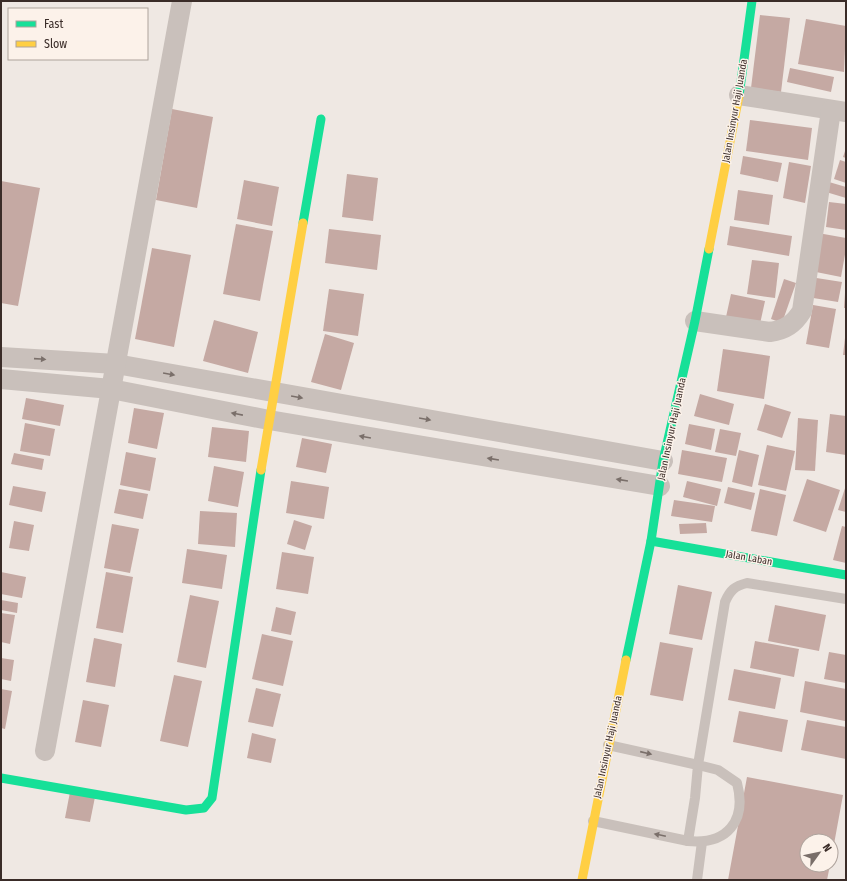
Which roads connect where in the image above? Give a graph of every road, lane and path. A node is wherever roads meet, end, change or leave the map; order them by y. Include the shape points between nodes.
1 (182, 1) edge
2 (752, 1) edge
3 (739, 96) junction
4 (838, 111) edge
5 (320, 119) dead end
6 (695, 321) junction
7 (1, 357) edge
8 (116, 364) junction
9 (1, 379) edge
10 (111, 389) junction
11 (274, 393) junction
12 (269, 420) junction
13 (449, 423) junction
14 (444, 451) junction
15 (663, 461) junction
16 (660, 486) junction
17 (651, 541) junction
18 (846, 575) edge
19 (846, 599) edge
20 (608, 745) junction
21 (45, 751) dead end
22 (698, 765) junction
23 (1, 778) edge
24 (593, 821) junction
25 (688, 841) junction
26 (702, 842) junction
27 (582, 880) edge
28 (697, 880) edge

1 - 8 street
2 - 3 street, Jalan Insinyur Haji Juanda
3 - 4 street
3 - 6 street, Jalan Insinyur Haji Juanda
4 - 6 street via 802,311 796,320 782,330 770,332
5 - 11 street
6 - 15 street, Jalan Insinyur Haji Juanda
7 -> 8 street
8 - 10 street
8 -> 11 street
9 - 10 street
12 -> 10 street
10 - 21 street
11 - 12 street
11 -> 13 street
14 -> 12 street
12 - 23 street via 212,798 209,804 204,808 186,810
13 - 14 street
13 - 15 street
16 -> 14 street
15 - 16 street, Jalan Insinyur Haji Juanda
16 - 17 street, Jalan Insinyur Haji Juanda
17 - 18 street, Jalan Laban
17 - 20 street, Jalan Insinyur Haji Juanda
19 - 22 lane via 748,584 729,593 725,602
20 -> 22 lane
20 - 24 street, Jalan Insinyur Haji Juanda
22 - 25 lane
22 - 26 lane via 728,775 737,783 740,796 737,819 732,828 724,835
25 -> 24 lane
24 - 27 street, Jalan Insinyur Haji Juanda
25 - 26 lane
26 - 28 lane

